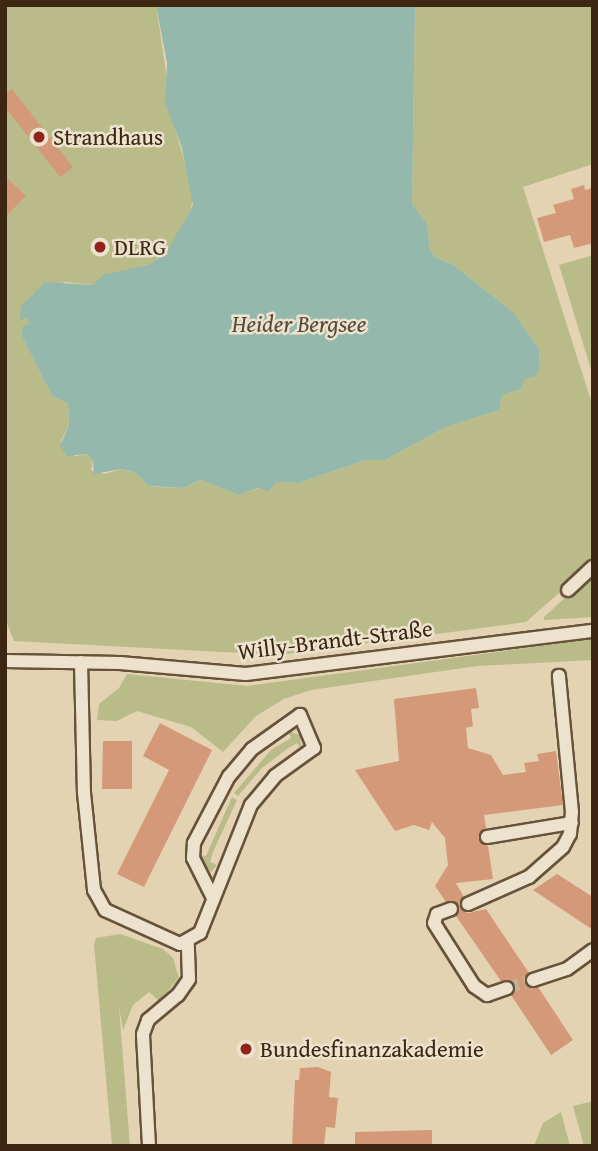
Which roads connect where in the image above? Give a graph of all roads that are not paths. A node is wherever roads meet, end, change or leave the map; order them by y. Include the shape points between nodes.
1 (593, 567) edge
2 (568, 590) dead end
3 (593, 631) edge
4 (5, 654) edge
5 (6, 661) edge
6 (81, 662) junction
7 (559, 676) dead end
8 (572, 823) junction
9 (487, 837) dead end
10 (213, 898) junction
11 (468, 904) dead end
12 (451, 909) dead end
13 (188, 943) junction
14 (593, 950) edge
15 (534, 980) tunnel mouth
16 (507, 988) tunnel mouth
17 (149, 1146) edge

1 - 2 street
3 - 6 street, Willy-Brandt-Straße via 246,674
4 - 5 street
5 - 6 street, Willy-Brandt-Straße
6 - 13 street via 94,890 105,910 173,943
7 - 8 street
8 - 9 street
8 - 11 street via 563,847 546,865 500,893
10 - 10 street via 196,867 194,843 225,782 244,758 300,715 314,748 275,776 251,805
10 - 13 street via 200,933
12 - 16 street via 437,914 434,923 474,986 487,995
13 - 17 street via 189,979 178,995 148,1020 143,1034
14 - 15 street via 567,969

